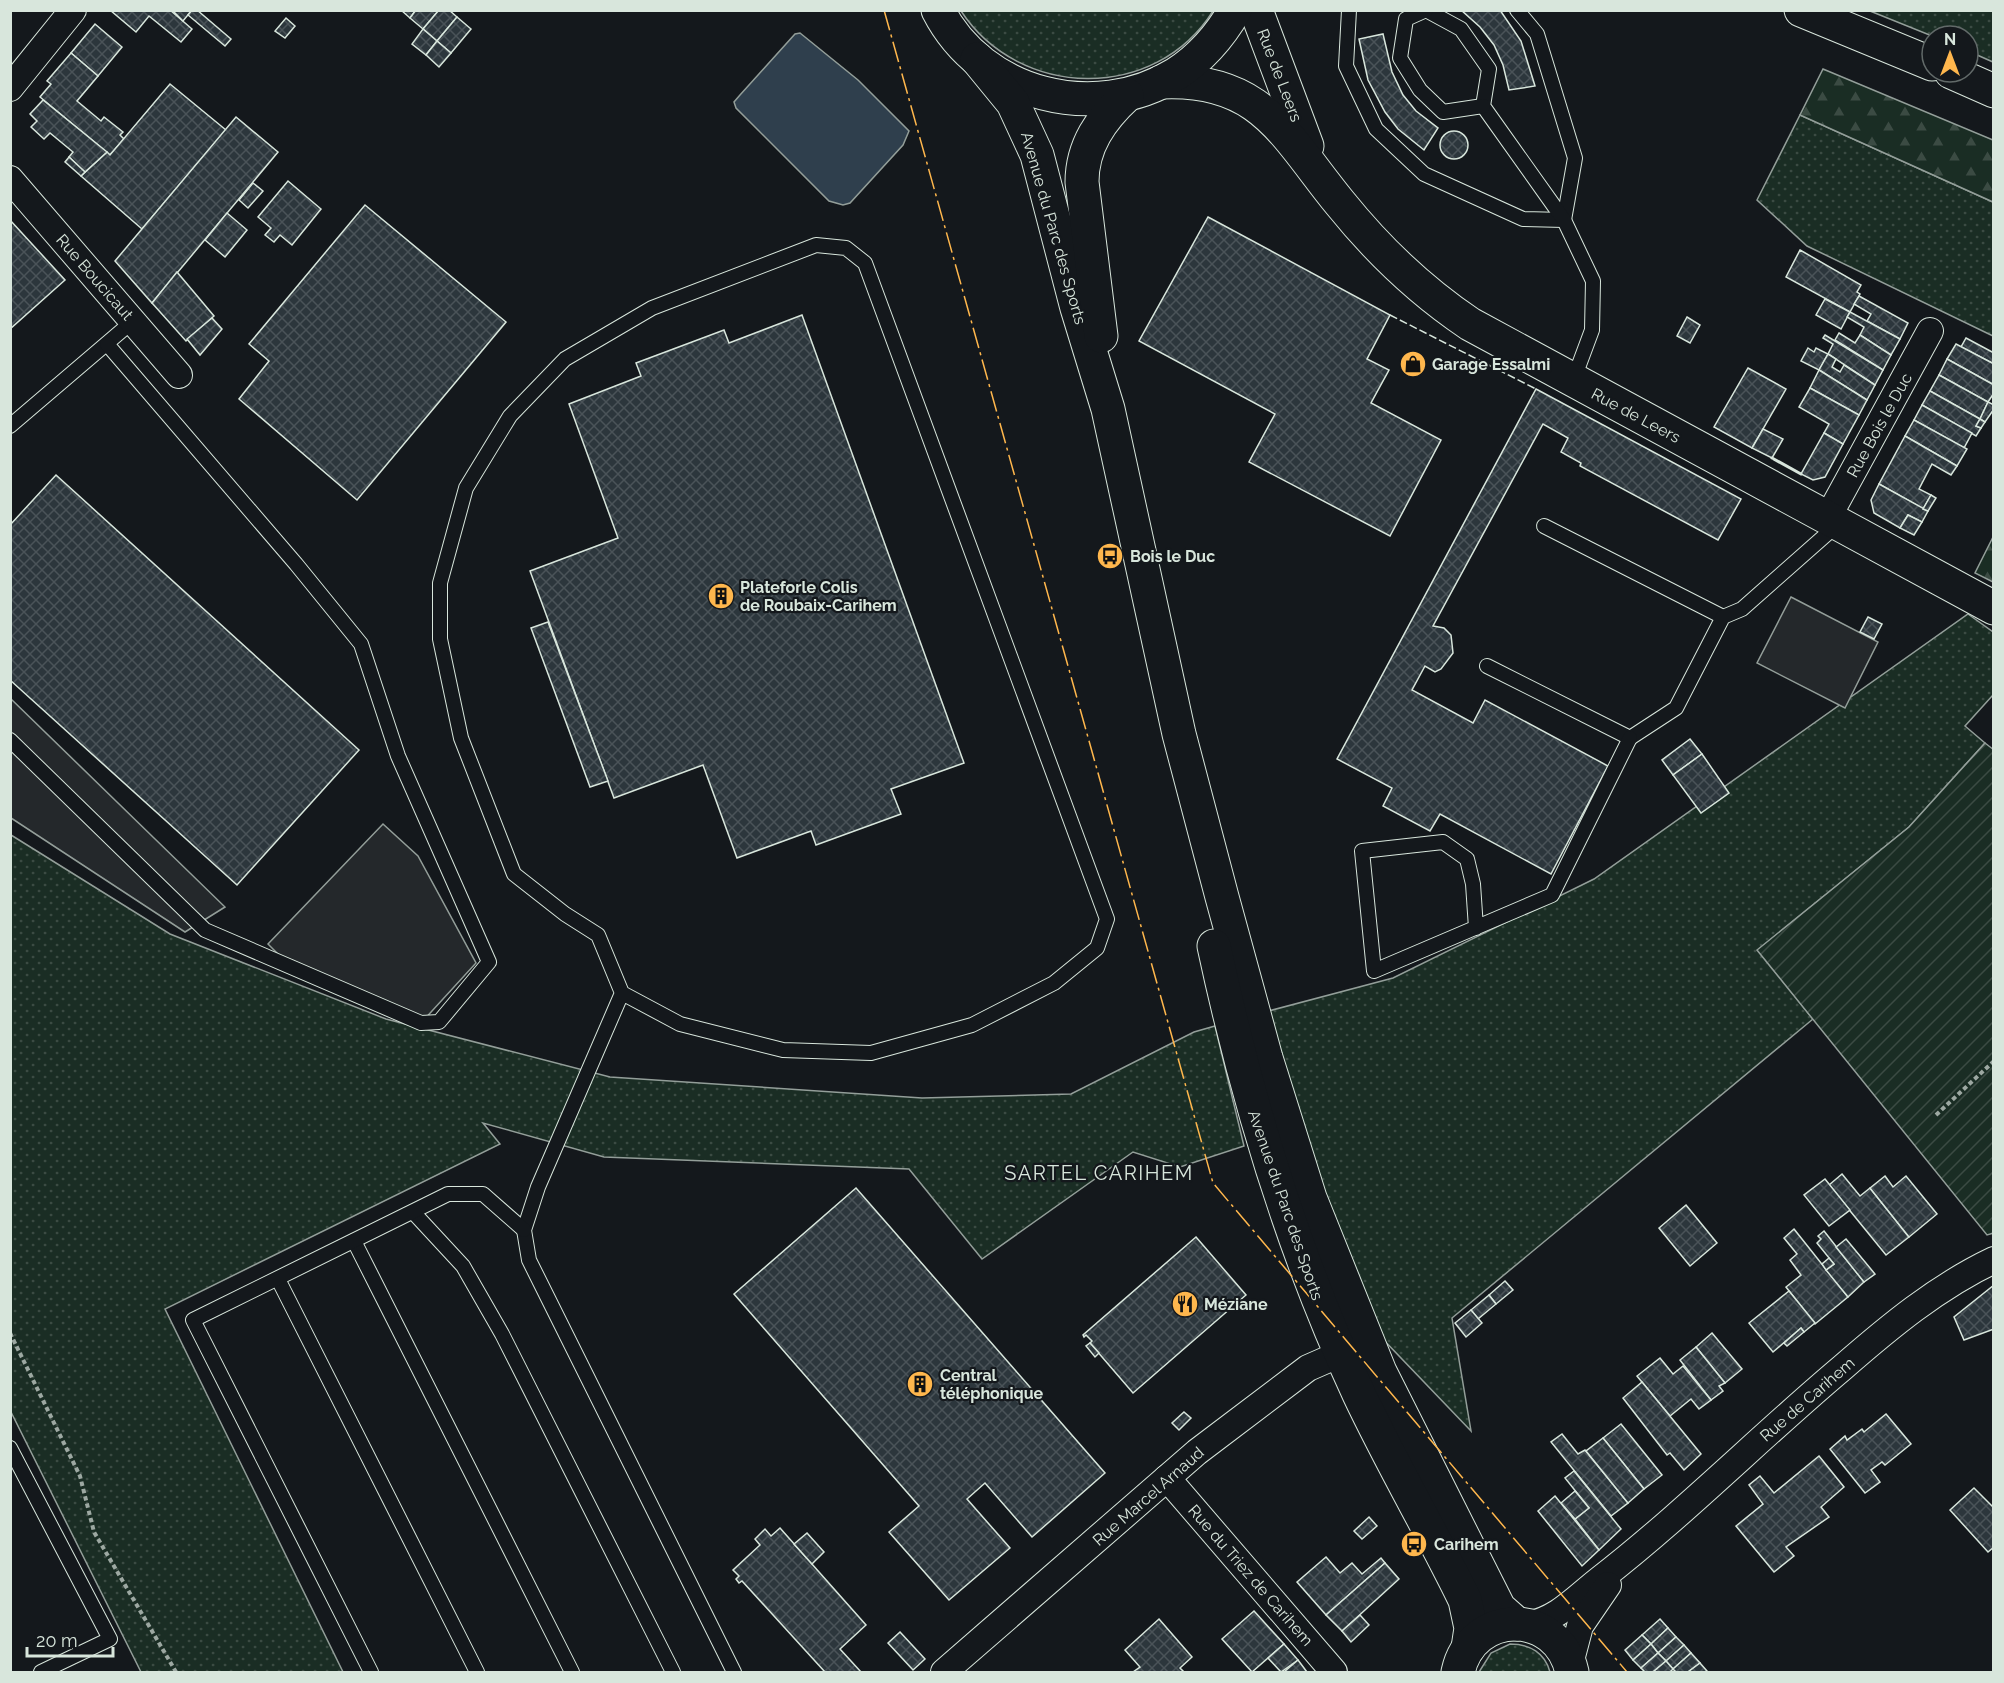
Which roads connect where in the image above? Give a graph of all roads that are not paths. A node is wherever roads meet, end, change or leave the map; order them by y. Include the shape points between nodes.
1 (73, 10) edge
2 (938, 10) edge
3 (1235, 10) edge
4 (1256, 10) edge
5 (1348, 10) edge
6 (1426, 10) edge
7 (1517, 10) edge
8 (1801, 10) edge
9 (977, 59) junction
10 (1920, 59) edge
11 (1161, 82) junction
12 (1978, 84) edge
13 (10, 88) edge
14 (1994, 91) edge
15 (1127, 95) junction
16 (1483, 106) junction
17 (1318, 172) junction
18 (10, 179) edge
19 (1564, 220) junction
20 (133, 321) junction
21 (1930, 331) dead end
22 (107, 344) junction
23 (179, 375) dead end
24 (1573, 381) junction
25 (1108, 409) junction
26 (10, 426) edge
27 (1833, 521) junction
28 (1544, 526) dead end
29 (1994, 608) edge
30 (1723, 616) junction
31 (1487, 666) dead end
32 (1630, 738) junction
33 (10, 740) edge
34 (1476, 928) junction
35 (622, 993) junction
36 (413, 1212) junction
37 (524, 1230) junction
38 (354, 1241) junction
39 (1994, 1260) edge
40 (278, 1279) junction
41 (1354, 1348) junction
42 (10, 1448) edge
43 (1167, 1478) junction
44 (1634, 1555) junction
45 (1522, 1624) junction
46 (1463, 1660) edge
47 (1571, 1668) edge
48 (41, 1672) edge
49 (371, 1672) edge
50 (477, 1672) edge
51 (572, 1672) edge
52 (673, 1672) edge
53 (734, 1672) edge
54 (944, 1672) edge
55 (1334, 1672) edge

1 - 13 street
2 - 9 main road via 957,39
3 - 11 main road via 1204,52
4 - 17 main road, Rue de Leers
5 - 19 lane via 1346,66 1376,129 1424,174 1523,219
6 - 16 lane via 1461,29 1488,69
6 - 16 lane via 1406,19 1400,58 1420,90 1443,112
7 - 19 lane via 1538,34 1575,158
8 - 10 main road
9 - 15 main road via 1010,81 1048,95 1095,99
9 - 25 main road, Avenue du Parc des Sports via 1014,103 1030,136
11 - 15 main road
11 - 17 main road, Rue de Leers via 1205,84 1239,97 1281,128
12 - 14 main road
15 - 25 main road, Avenue du Parc des Sports via 1106,115 1091,139 1082,175
16 - 19 lane
17 - 24 main road, Rue de Leers via 1345,209 1423,290 1470,324
18 - 20 street, Rue Boucicaut
19 - 24 lane via 1593,281 1592,330
20 - 22 lane
20 - 23 street, Rue Boucicaut
21 - 27 street, Rue Bois le Duc
22 - 26 lane
22 - 33 lane via 361,644 398,756 489,962 439,1022 421,1023 205,930
24 - 27 main road, Rue de Leers
25 - 41 main road, Avenue du Parc des Sports via 1179,734 1212,940 1235,1044 1283,1203
27 - 29 main road, Rue de Leers
27 - 30 lane via 1742,609
28 - 30 lane
30 - 32 lane via 1676,708
31 - 32 lane
32 - 34 lane via 1552,895
34 - 34 lane via 1374,971 1362,851 1443,842 1467,859
35 - 35 lane via 598,935 514,874 461,738 440,639 440,583 466,488 510,416 565,358 652,308 816,245 846,248 865,263 1107,919 1097,948 1054,983 972,1025 871,1053 783,1050 680,1024
35 - 37 lane via 538,1187
36 - 37 lane via 448,1194 483,1194
36 - 38 lane
36 - 52 lane via 463,1266 502,1334
37 - 53 lane via 529,1260
38 - 40 lane
38 - 51 lane
39 - 44 street, Rue de Carihem via 1943,1287 1866,1348
40 - 49 lane via 193,1320
40 - 50 lane
41 - 43 street, Rue Marcel Arnaud via 1321,1360 1294,1378
41 - 45 main road, Avenue du Parc des Sports via 1401,1415 1504,1615
41 - 46 main road, Avenue du Parc des Sports via 1388,1452 1465,1600 1471,1628
42 - 48 lane via 110,1639
43 - 54 street, Rue Marcel Arnaud
43 - 55 street, Rue du Triez de Carihem
44 - 45 street, Rue de Carihem via 1559,1613 1542,1622
44 - 47 street, Rue de Carihem via 1598,1597 1580,1626
45 - 46 main road via 1490,1630
45 - 47 main road, Avenue du Parc des Sports via 1557,1641

